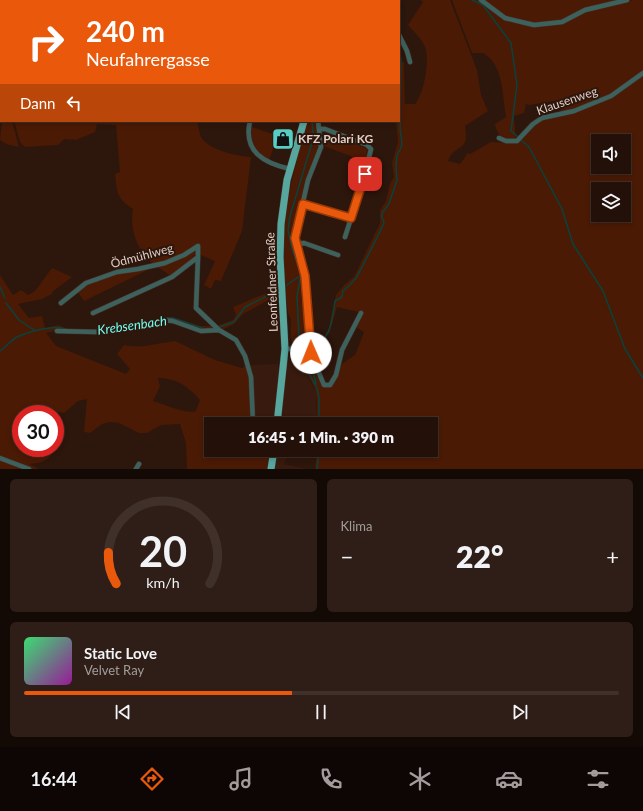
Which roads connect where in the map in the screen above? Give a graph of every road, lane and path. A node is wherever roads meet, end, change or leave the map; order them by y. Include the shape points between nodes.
1 (481, 0) edge
2 (628, 0) edge
3 (400, 37) edge
4 (410, 62) dead end
5 (643, 73) edge
6 (250, 122) edge
7 (304, 122) edge
8 (318, 122) edge
9 (319, 129) junction
10 (498, 138) dead end
11 (290, 169) junction
12 (303, 204) junction
13 (351, 218) junction
14 (345, 237) dead end
15 (296, 244) junction
16 (338, 255) dead end
17 (198, 257) junction
18 (61, 303) dead end
19 (93, 313) dead end
20 (361, 313) dead end
21 (217, 328) junction
22 (57, 331) dead end
23 (310, 336) junction
24 (285, 349) junction
25 (253, 417) edge
26 (278, 417) edge
27 (273, 457) edge
28 (0, 458) edge
29 (28, 469) edge
30 (271, 469) edge

1 - 2 street via 506,18 534,25 562,22 585,10
3 - 4 street
5 - 10 street, Klausenweg via 611,96 574,111 542,118 520,139 509,142
6 - 11 street via 249,137 252,148 270,163
7 - 11 main road, Leonfeldner Straße
8 - 9 street, Leonfeldner Straße
9 - 12 street, Leonfeldner Straße via 321,147 310,174
9 - 13 street via 367,145 371,149
11 - 24 main road, Leonfeldner Straße via 280,232
12 - 13 street
12 - 15 street, Leonfeldner Straße
13 - 14 street
15 - 16 street via 304,243
15 - 23 street, Leonfeldner Straße via 305,273
17 - 18 street, Ödmühlweg via 198,246 165,263 117,272 86,283
17 - 19 street, Ödmühlweg via 172,277
17 - 21 street via 196,308
20 - 23 street, Leonfeldner Straße via 342,350 336,375 330,385 323,384 312,356
21 - 22 street via 201,331 164,320 144,326 97,332
21 - 25 street via 236,340 246,356 251,377
23 - 24 street, Leonfeldner Straße via 304,343
24 - 26 main road, Leonfeldner Straße
27 - 30 main road
28 - 29 street

